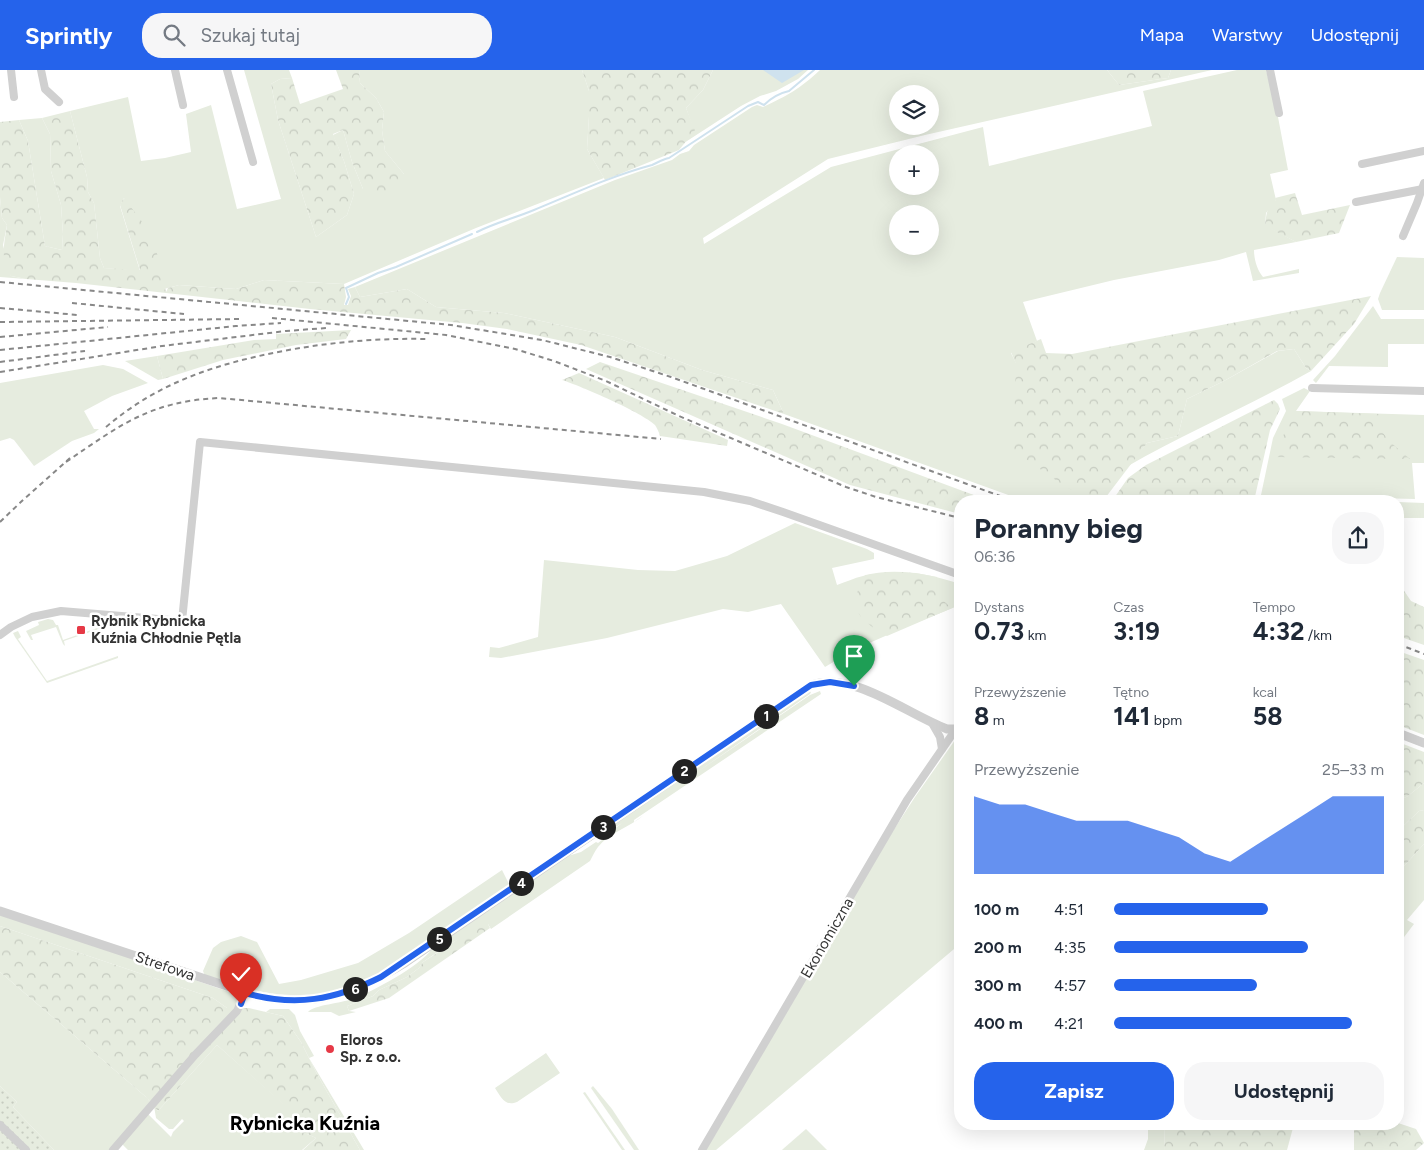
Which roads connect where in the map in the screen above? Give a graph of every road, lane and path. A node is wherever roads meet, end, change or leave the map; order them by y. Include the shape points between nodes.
1 (11, 70) edge
2 (41, 70) edge
3 (175, 70) edge
4 (227, 70) edge
5 (1270, 70) edge
6 (14, 97) dead end
7 (59, 102) dead end
8 (183, 105) dead end
9 (1280, 112) dead end
10 (1424, 151) edge
11 (253, 162) dead end
12 (1362, 164) dead end
13 (1423, 186) edge
14 (1356, 202) dead end
15 (1403, 236) dead end
16 (1312, 388) dead end
17 (1424, 391) edge
18 (954, 574) edge
19 (0, 634) edge
20 (811, 685) joint
21 (932, 723) junction
22 (954, 727) edge
23 (954, 732) edge
24 (1404, 735) edge
25 (1424, 743) edge
26 (942, 749) junction
27 (0, 911) edge
28 (245, 993) junction
29 (0, 1125) edge
30 (26, 1150) edge
31 (113, 1150) edge
32 (702, 1150) edge

1 - 6 street
2 - 7 street via 45,89
3 - 8 street
4 - 11 street
5 - 9 street
10 - 12 street
13 - 14 street
13 - 15 street
16 - 17 street
18 - 19 street via 783,512 711,493 200,442 182,621 46,612
20 - 21 street, Ekonomiczna via 830,682 857,687
20 - 28 street, Strefowa via 381,977 342,994 311,1000 285,1000
21 - 22 street, Ekonomiczna via 947,729
21 - 26 street
23 - 26 street, Ekonomiczna
24 - 25 street
26 - 32 street, Ekonomiczna via 907,800
27 - 28 street, Strefowa
28 - 31 street via 237,1011
29 - 30 street

